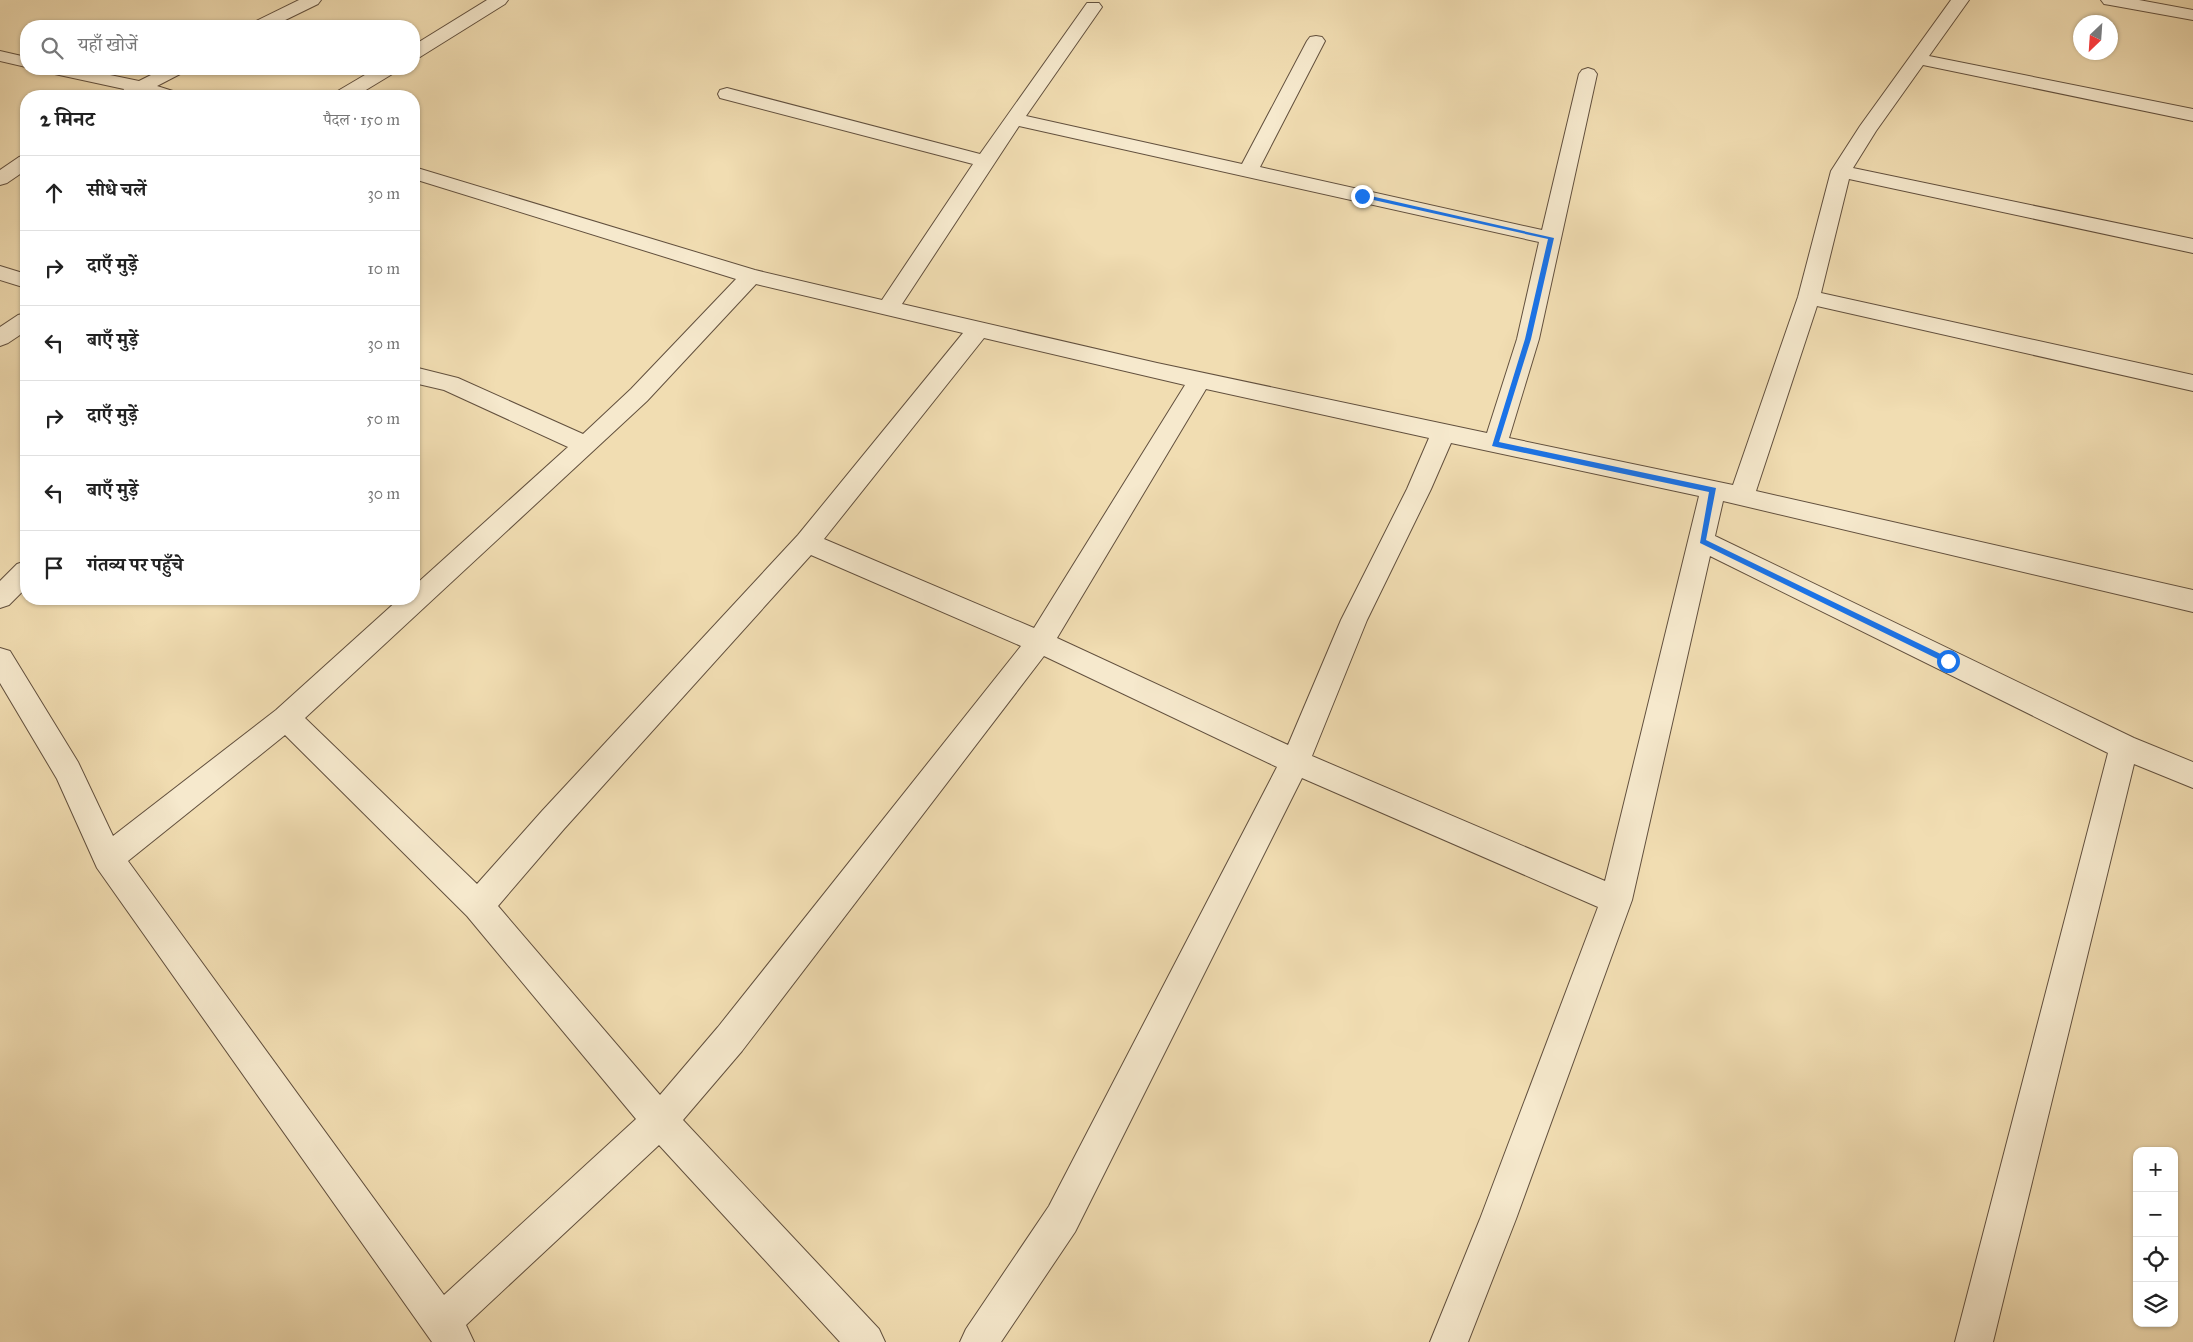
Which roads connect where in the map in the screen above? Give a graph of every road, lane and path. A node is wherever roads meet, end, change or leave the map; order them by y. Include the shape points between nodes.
1 (312, 0) edge
2 (499, 0) edge
3 (1960, 0) edge
4 (2110, 0) edge
5 (1093, 7) dead end
6 (2193, 15) edge
7 (272, 20) edge
8 (1316, 41) dead end
9 (420, 49) edge
10 (0, 56) edge
11 (1919, 59) junction
12 (20, 61) edge
13 (1588, 74) dead end
14 (76, 75) edge
15 (165, 75) edge
16 (378, 75) edge
17 (126, 90) edge
18 (137, 90) edge
19 (353, 90) edge
20 (727, 94) dead end
21 (2193, 116) edge
22 (1013, 119) junction
23 (985, 161) junction
24 (20, 165) edge
25 (1248, 171) junction
26 (1841, 171) junction
27 (0, 178) edge
28 (420, 180) edge
29 (1551, 238) junction
30 (2193, 246) edge
31 (0, 272) edge
32 (750, 276) junction
33 (20, 279) edge
34 (1810, 297) junction
35 (888, 308) junction
36 (20, 324) edge
37 (979, 330) junction
38 (0, 338) edge
39 (420, 376) edge
40 (1200, 380) junction
41 (2193, 383) edge
42 (1444, 432) junction
43 (1495, 444) junction
44 (586, 445) junction
45 (1727, 494) junction
46 (1702, 541) junction
47 (807, 542) junction
48 (20, 577) edge
49 (420, 596) edge
50 (0, 598) edge
51 (2193, 601) edge
52 (410, 605) edge
53 (1040, 642) junction
54 (0, 659) edge
55 (286, 718) junction
56 (2124, 747) junction
57 (1295, 762) junction
58 (2193, 775) edge
59 (108, 858) junction
60 (1616, 900) junction
61 (478, 906) junction
62 (660, 1121) junction
63 (448, 1332) edge
64 (866, 1342) edge
65 (979, 1342) edge
66 (1449, 1342) edge
67 (1974, 1342) edge

1 - 7 street
2 - 9 street
3 - 11 street
4 - 6 street
5 - 22 street
8 - 25 street
10 - 12 street
11 - 21 street
11 - 26 street
13 - 29 street
14 - 17 street
15 - 18 street
16 - 19 street
20 - 23 street
22 - 23 street
22 - 25 street
23 - 35 street
24 - 27 street
25 - 29 street
26 - 30 street
26 - 34 street
28 - 32 street
29 - 43 street via 1528,339
31 - 33 street
32 - 35 street
32 - 44 street via 639,395
34 - 41 street
34 - 45 street
35 - 37 street
36 - 38 street
37 - 40 street
37 - 47 street
39 - 44 street via 450,384
40 - 42 street
40 - 53 street
42 - 43 street
42 - 57 street via 1354,620
43 - 45 street
44 - 49 street
45 - 46 street
45 - 51 street
46 - 56 street
46 - 60 street
47 - 53 street
47 - 61 street
48 - 50 street
52 - 55 street
53 - 57 street
53 - 62 street via 730,1039
54 - 59 street via 68,771
55 - 59 street
55 - 61 street
56 - 58 street
56 - 67 street
57 - 60 street
57 - 65 street via 1062,1219
59 - 63 street
60 - 66 street
61 - 62 street
62 - 63 street
62 - 64 street

